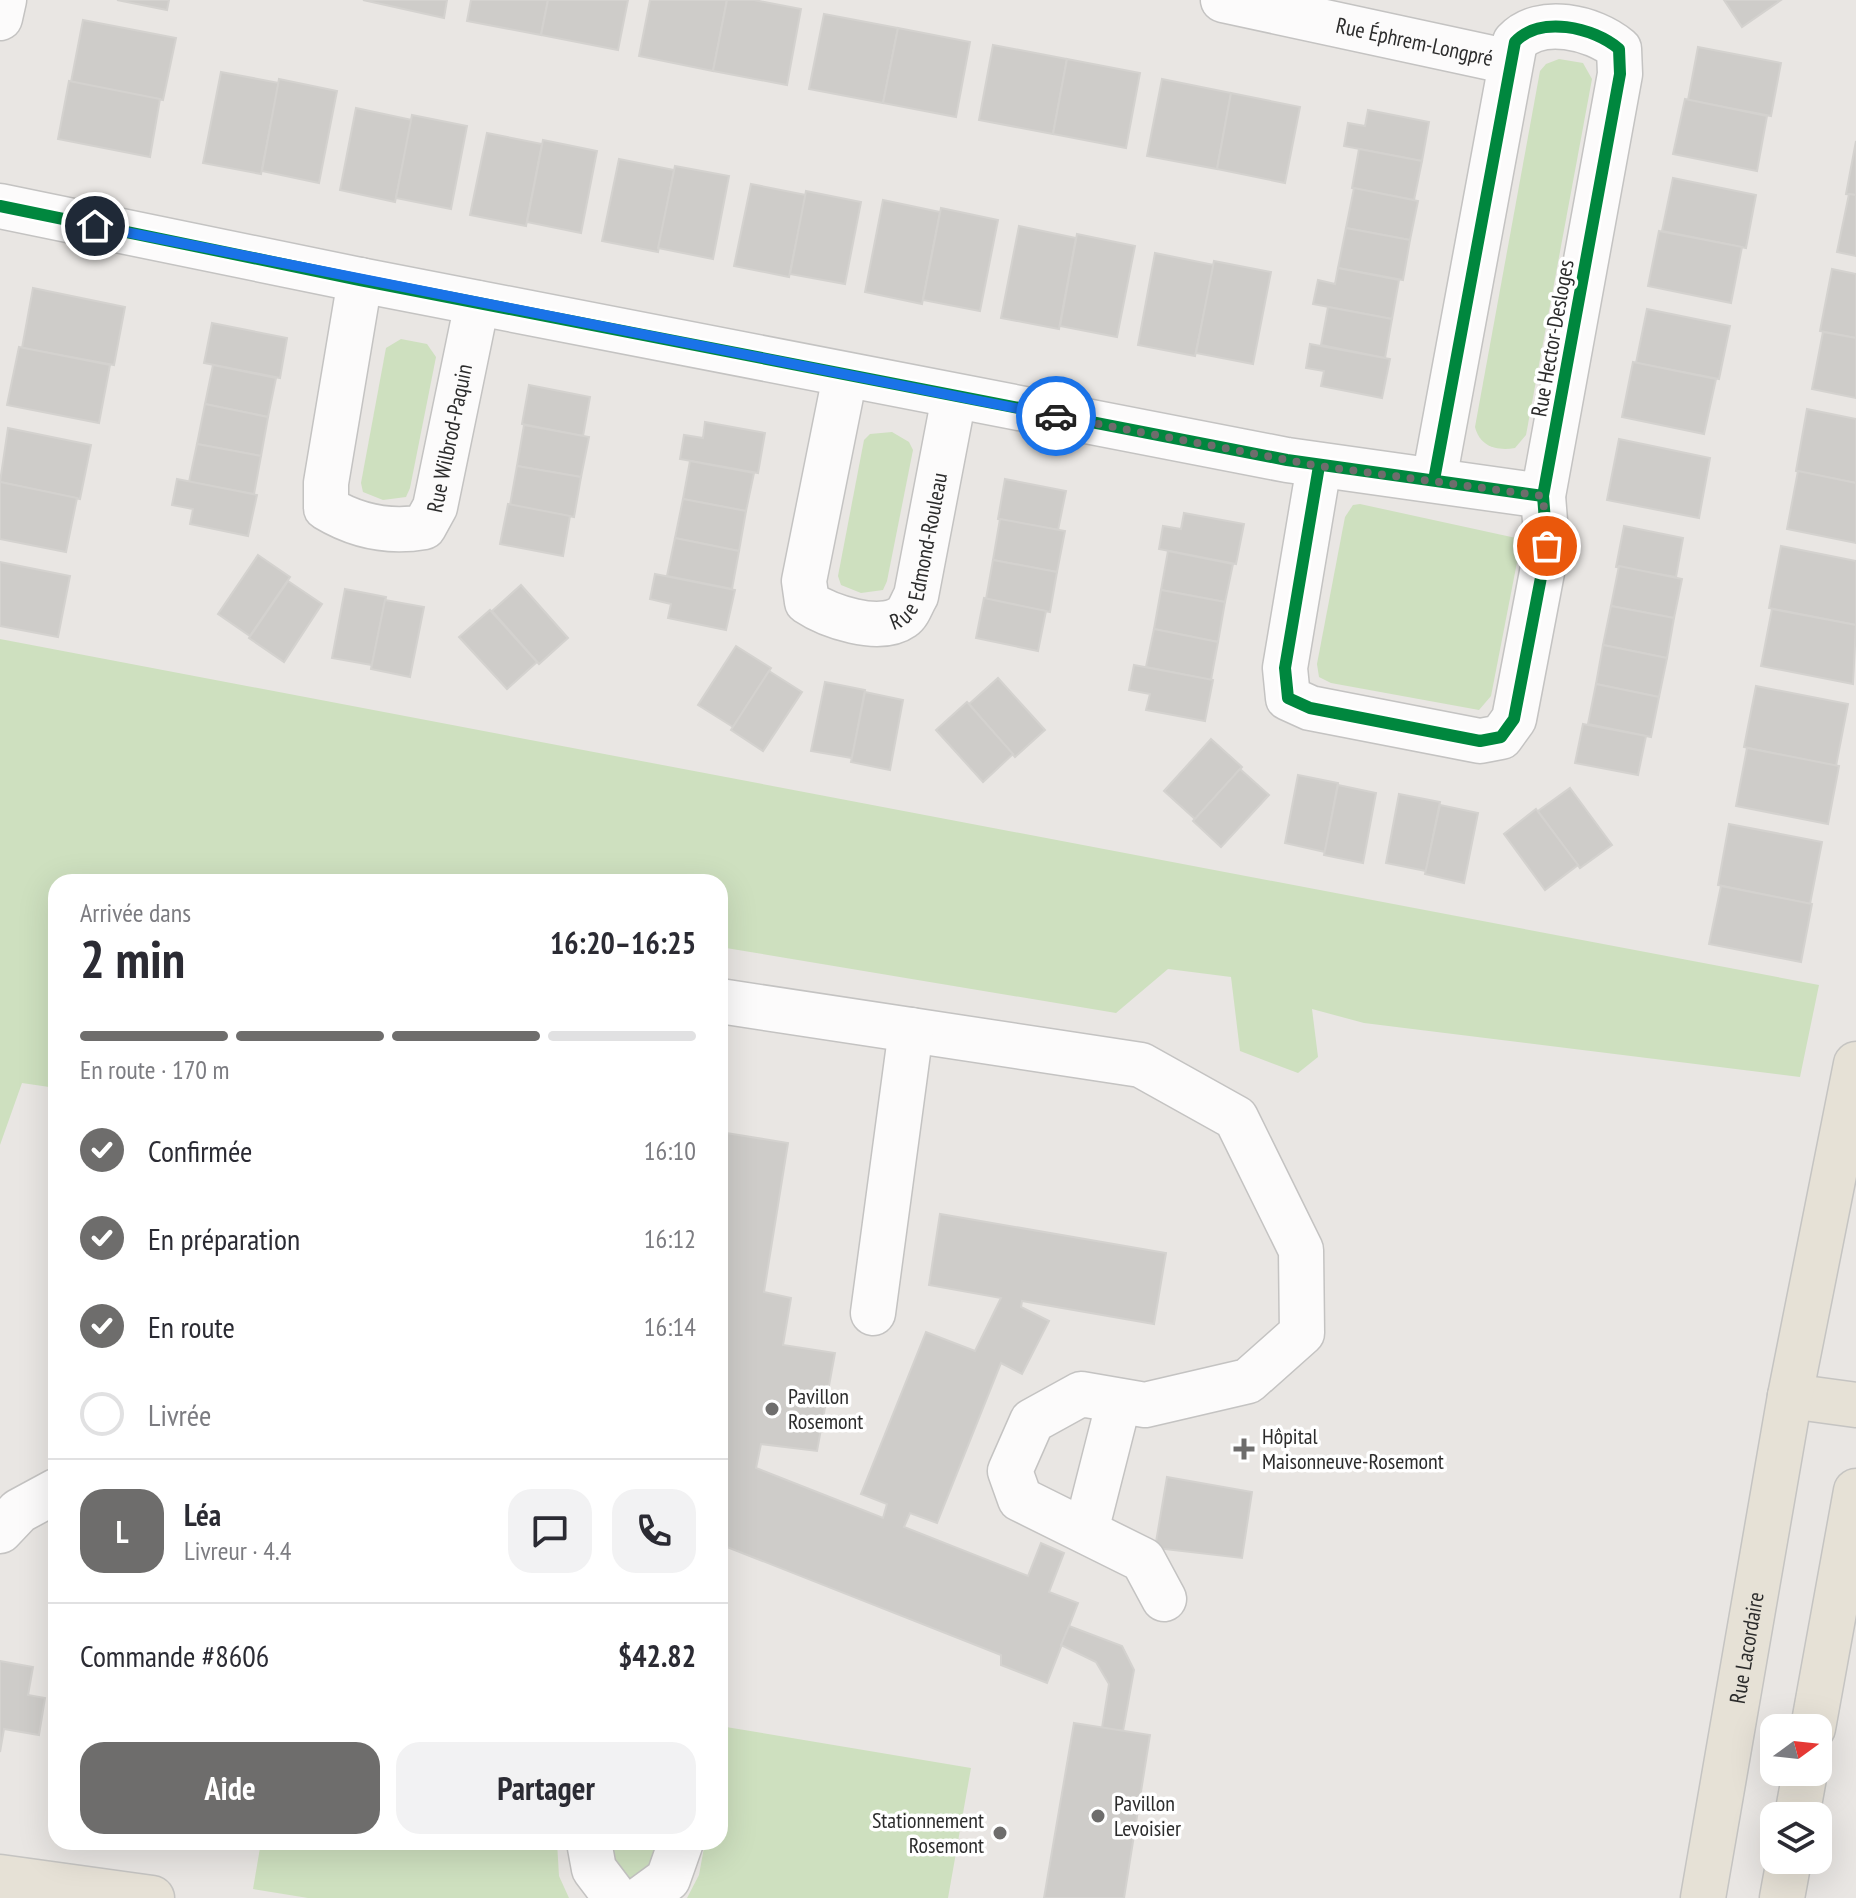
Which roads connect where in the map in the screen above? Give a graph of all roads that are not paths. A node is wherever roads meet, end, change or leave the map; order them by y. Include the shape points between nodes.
1 (4, 0) edge
2 (1223, 0) edge
3 (1268, 4) edge
4 (0, 18) edge
5 (1510, 62) junction
6 (0, 206) edge
7 (360, 280) junction
8 (477, 303) junction
9 (845, 376) junction
10 (954, 397) junction
11 (1319, 466) junction
12 (1434, 480) junction
13 (1543, 496) junction
14 (728, 1002) edge
15 (911, 1030) junction
16 (1856, 1064) edge
17 (873, 1313) dead end
18 (1790, 1396) junction
19 (1119, 1401) junction
20 (1856, 1405) edge
21 (1856, 1491) edge
22 (48, 1495) edge
23 (0, 1531) edge
24 (1086, 1531) junction
25 (1164, 1599) dead end
26 (1816, 1714) edge
27 (590, 1850) edge
28 (678, 1850) edge
29 (1786, 1874) edge
30 (0, 1877) edge
31 (152, 1898) edge
32 (616, 1898) edge
33 (642, 1898) edge
34 (1703, 1898) edge
35 (1782, 1898) edge

1 - 4 street
2 - 3 street, Rue Éphrem-Longpré
3 - 5 street, Rue Éphrem-Longpré
5 - 12 street, Rue Hector-Desloges
5 - 13 street, Rue Hector-Desloges via 1515,42 1526,30 1543,26 1601,34 1619,49 1620,74
6 - 7 street
7 - 8 street
7 - 8 street, Rue Wilbrod-Paquin via 326,483 326,508 349,522 403,531 424,527 435,507
8 - 9 street
9 - 10 street
9 - 10 street, Rue Edmond-Rouleau via 804,581 807,602 824,613 884,624 904,616 916,596
10 - 11 street
11 - 12 street
11 - 13 street, Rue Hector-Desloges via 1285,668 1288,698 1310,708 1480,741 1501,737 1514,719 1547,546
12 - 13 street
14 - 15 street
15 - 17 street
15 - 19 street via 1141,1065 1236,1118 1301,1250 1302,1333 1248,1381 1145,1405
16 - 18 main road, Rue Lacordaire
18 - 20 main road
18 - 34 main road, Rue Lacordaire
19 - 24 street
19 - 24 street via 1081,1394 1032,1421 1010,1471 1020,1499
21 - 26 main road
22 - 23 street via 19,1511
24 - 25 street via 1143,1560
27 - 32 street via 594,1869
28 - 33 street via 668,1879
29 - 35 main road
30 - 31 main road

